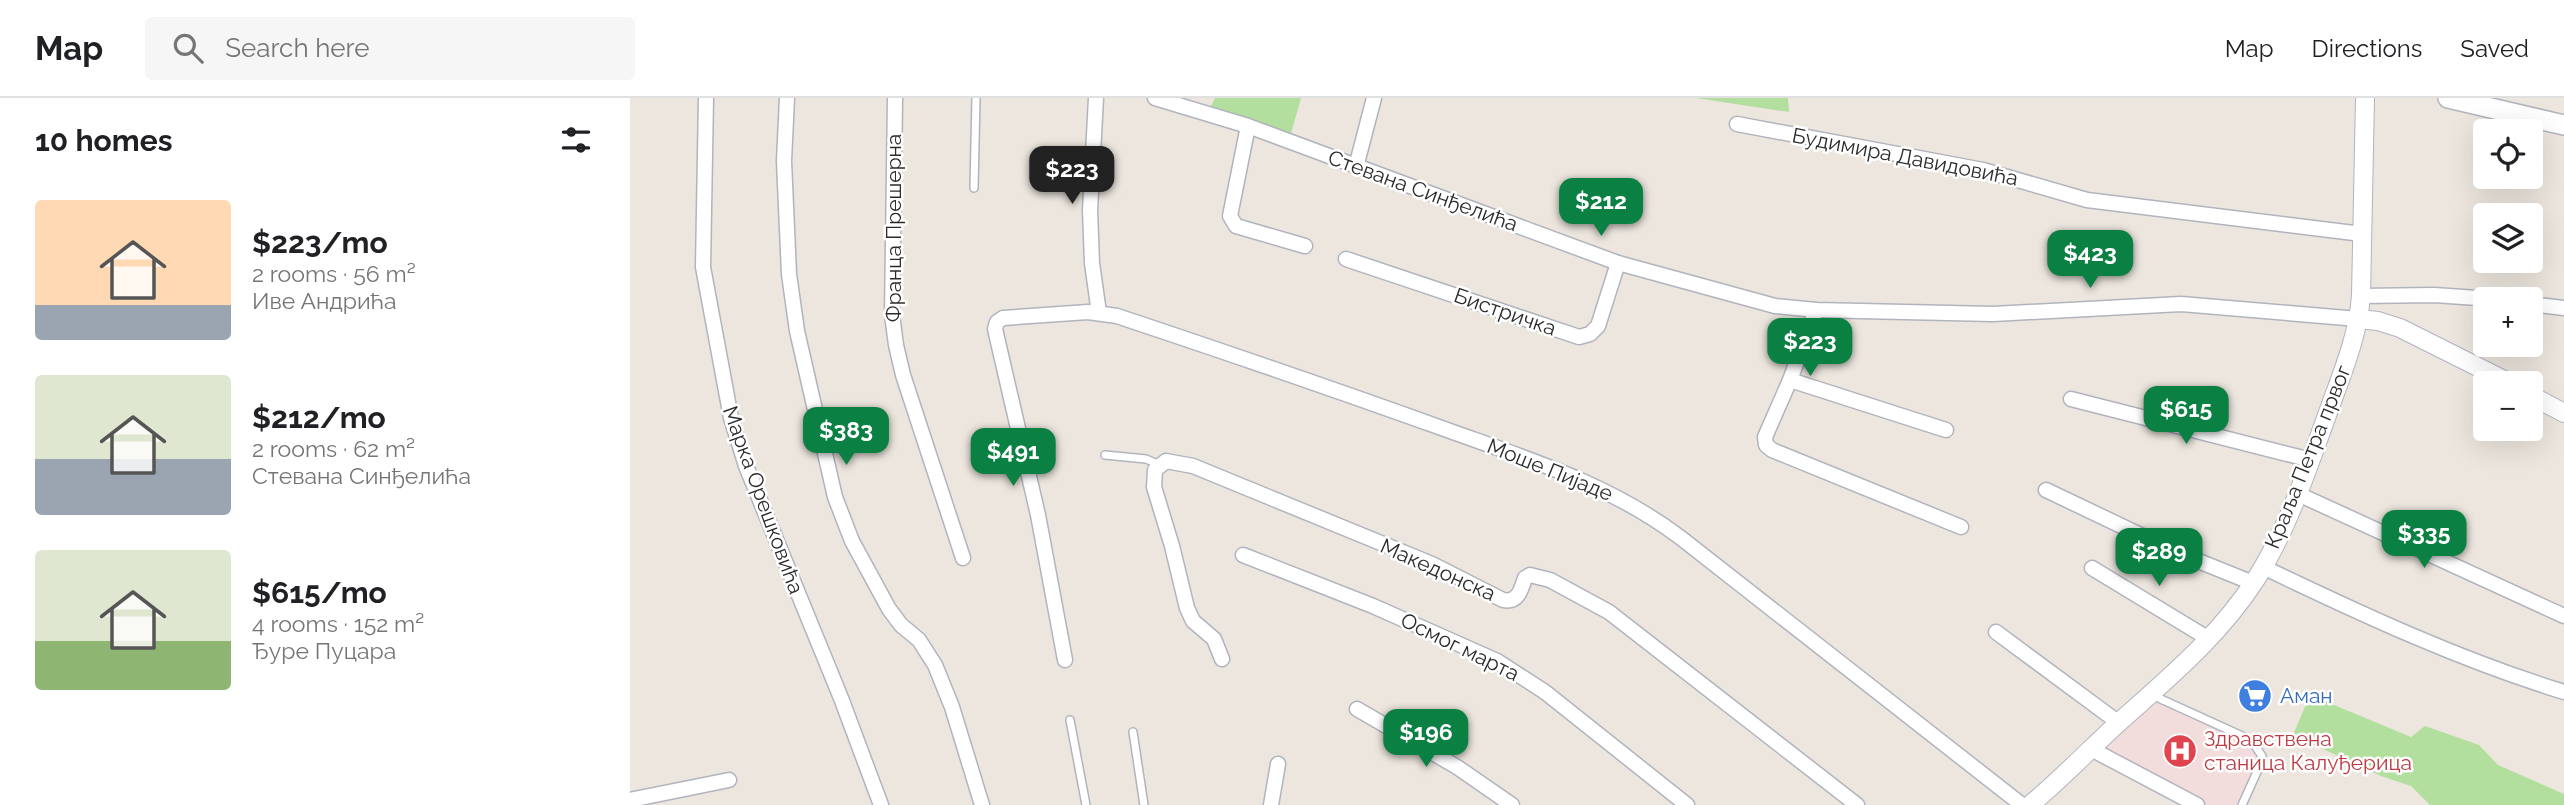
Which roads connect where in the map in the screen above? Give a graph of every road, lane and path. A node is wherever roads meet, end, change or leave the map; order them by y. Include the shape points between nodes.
1 (706, 98) edge
2 (787, 98) edge
3 (895, 98) edge
4 (976, 98) edge
5 (1096, 98) edge
6 (1156, 98) edge
7 (1374, 98) edge
8 (2365, 98) edge
9 (2448, 98) edge
10 (1737, 124) dead end
11 (2564, 125) edge
12 (1248, 126) junction
13 (1356, 167) junction
14 (974, 188) dead end
15 (2362, 234) junction
16 (1305, 246) dead end
17 (1346, 259) dead end
18 (1618, 263) junction
19 (2361, 296) junction
20 (2473, 298) edge
21 (2543, 306) edge
22 (2564, 308) edge
23 (1816, 310) junction
24 (1099, 313) junction
25 (2358, 319) junction
26 (2486, 371) edge
27 (1790, 380) junction
28 (2071, 399) dead end
29 (2543, 402) edge
30 (2564, 413) edge
31 (1946, 430) dead end
32 (1105, 455) dead end
33 (2311, 460) junction
34 (1160, 465) junction
35 (2046, 490) dead end
36 (2298, 494) junction
37 (1961, 527) dead end
38 (1243, 555) dead end
39 (963, 558) dead end
40 (2092, 568) dead end
41 (2263, 568) junction
42 (2253, 583) junction
43 (2564, 615) edge
44 (1996, 632) dead end
45 (2209, 639) junction
46 (1222, 659) dead end
47 (1065, 660) dead end
48 (2564, 692) edge
49 (2151, 694) junction
50 (1357, 709) dead end
51 (1070, 720) dead end
52 (2119, 723) junction
53 (1133, 732) dead end
54 (2091, 749) junction
55 (1278, 764) dead end
56 (729, 780) dead end
57 (630, 800) edge
58 (881, 805) edge
59 (982, 805) edge
60 (1086, 805) edge
61 (1144, 805) edge
62 (1271, 805) edge
63 (1512, 805) edge
64 (1687, 805) edge
65 (1857, 805) edge
66 (2022, 805) edge
67 (2030, 805) edge
68 (2197, 805) edge
69 (2242, 805) edge

1 - 58 street, Марка Орешковића via 703,267 731,418
2 - 59 street via 784,161 789,274 797,331 835,496 852,541 889,608 935,665
3 - 39 street, Франца Прешерна via 892,315 896,345 909,398
4 - 14 lane
5 - 24 street via 1090,210
6 - 12 street, Стевана Синђелића
7 - 13 street
8 - 15 street, Краља Петра првог
9 - 11 main road
10 - 15 street, Будимира Давидовића via 1983,170 2087,200
12 - 13 street, Стевана Синђелића
12 - 16 street via 1231,221
13 - 18 street, Стевана Синђелића
15 - 19 street, Краља Петра првог
17 - 18 street, Бистричка via 1578,337 1598,326
18 - 23 street, Стевана Синђелића via 1744,299
19 - 20 street
19 - 25 street, Краља Петра првог
21 - 22 street
23 - 25 street, Стевана Синђелића via 1993,314 2181,304
23 - 27 street
24 - 47 street, Моше Пијаде via 1003,318 996,337 1038,515
24 - 66 street, Моше Пијаде via 1509,451 1624,500 1681,538
25 - 26 street via 2400,328
25 - 33 street, Краља Петра првог
27 - 31 street
27 - 37 street via 1765,437 1766,445
28 - 33 street
29 - 30 street
32 - 34 lane
33 - 36 street, Краља Петра првог
34 - 46 street via 1153,476 1154,487 1187,608 1193,621 1214,639
34 - 65 street, Македонска via 1172,461 1193,466 1432,564 1503,600 1518,596 1525,578 1531,575 1550,580 1609,612
35 - 42 street
36 - 41 street, Краља Петра првог
36 - 43 street
38 - 64 street, Осмог марта via 1497,661 1545,692
40 - 45 street
41 - 42 street, Краља Петра првог
41 - 48 street via 2469,660
42 - 45 street, Краља Петра првог
44 - 52 street
45 - 49 street, Краља Петра првог
49 - 52 street, Краља Петра првог
49 - 69 lane via 2252,740 2261,763
50 - 63 street
51 - 60 lane
52 - 54 street, Краља Петра првог
53 - 61 lane
54 - 67 street, Краља Петра првог
54 - 68 street
55 - 62 street
56 - 57 street

